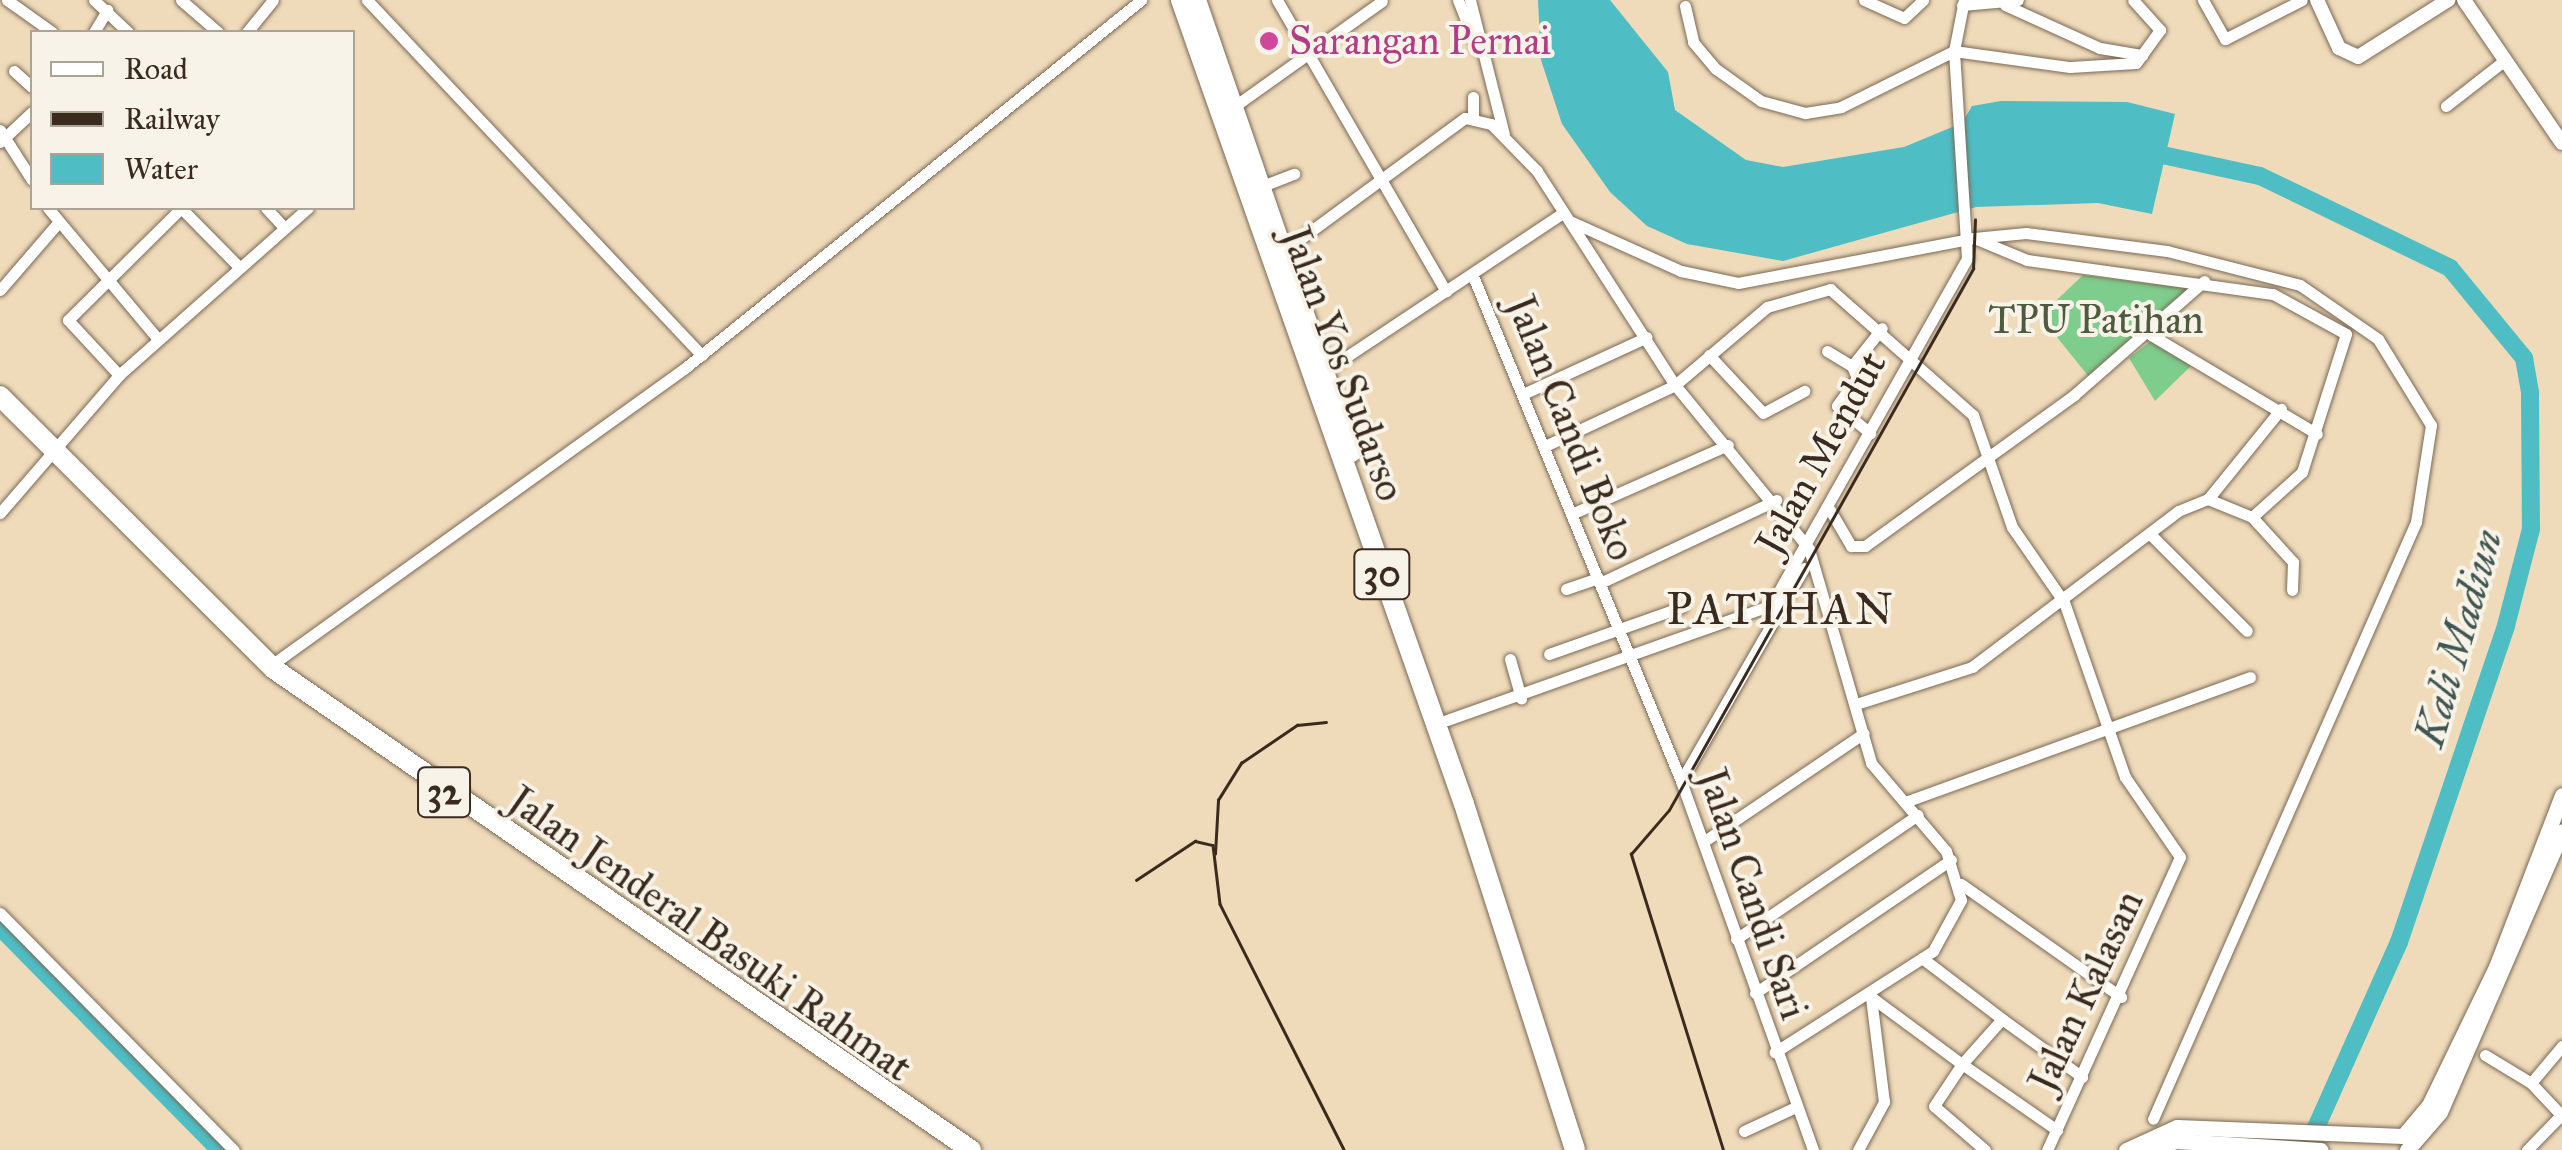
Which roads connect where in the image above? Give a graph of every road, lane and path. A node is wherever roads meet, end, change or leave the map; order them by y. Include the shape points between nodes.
1 (7, 0) edge
2 (94, 0) edge
3 (180, 0) edge
4 (273, 0) edge
5 (366, 0) edge
6 (1140, 0) edge
7 (1277, 0) edge
8 (1458, 0) edge
9 (1470, 0) edge
10 (1864, 0) edge
11 (1923, 0) edge
12 (2133, 0) edge
13 (2203, 0) edge
14 (2302, 0) edge
15 (2318, 0) edge
16 (2448, 0) edge
17 (2464, 0) edge
18 (1382, 1) edge
19 (1963, 2) edge
20 (2012, 2) edge
21 (1190, 5) edge
22 (1685, 6) dead end
23 (107, 10) junction
24 (49, 30) edge
25 (95, 30) edge
26 (126, 30) edge
27 (216, 30) edge
28 (249, 30) edge
29 (1954, 51) junction
30 (2142, 55) junction
31 (1308, 56) junction
32 (1483, 60) junction
33 (2506, 60) junction
34 (14, 70) dead end
35 (30, 86) edge
36 (1473, 97) dead end
37 (22, 98) dead end
38 (2446, 106) dead end
39 (30, 108) edge
40 (1232, 108) junction
41 (30, 112) edge
42 (1473, 117) junction
43 (1505, 125) junction
44 (2, 136) edge
45 (2562, 143) edge
46 (1294, 174) dead end
47 (30, 177) edge
48 (1382, 184) junction
49 (1257, 188) junction
50 (49, 210) edge
51 (179, 210) edge
52 (183, 210) edge
53 (268, 210) edge
54 (306, 210) edge
55 (1566, 217) junction
56 (58, 224) junction
57 (284, 228) junction
58 (1972, 238) junction
59 (1280, 253) junction
60 (239, 267) junction
61 (105, 276) junction
62 (1474, 276) junction
63 (2204, 282) junction
64 (0, 290) edge
65 (1446, 292) junction
66 (1882, 328) junction
67 (2151, 335) junction
68 (157, 338) junction
69 (1647, 338) junction
70 (1827, 351) dead end
71 (702, 354) junction
72 (1709, 355) junction
73 (1913, 356) junction
74 (1852, 366) junction
75 (1326, 371) junction
76 (119, 375) junction
77 (1675, 386) junction
78 (1804, 392) dead end
79 (1523, 394) junction
80 (2, 404) edge
81 (2281, 409) junction
82 (1870, 433) junction
83 (2317, 434) junction
84 (1728, 445) junction
85 (1545, 446) junction
86 (54, 450) junction
87 (1992, 457) junction
88 (1360, 496) junction
89 (2208, 499) junction
90 (1776, 500) junction
91 (1830, 510) junction
92 (1576, 512) junction
93 (0, 513) edge
94 (2252, 517) junction
95 (2152, 536) junction
96 (1807, 552) junction
97 (1599, 580) junction
98 (1566, 589) dead end
99 (2292, 590) dead end
100 (2064, 602) junction
101 (1682, 607) dead end
102 (1774, 610) junction
103 (1618, 630) junction
104 (2247, 631) dead end
105 (1549, 654) dead end
106 (1510, 659) dead end
107 (1629, 660) junction
108 (270, 666) junction
109 (2250, 677) dead end
110 (1521, 698) junction
111 (1859, 703) junction
112 (1448, 720) junction
113 (2105, 730) junction
114 (1864, 733) junction
115 (1681, 781) junction
116 (2562, 794) edge
117 (1905, 802) junction
118 (1918, 815) junction
119 (2558, 828) edge
120 (1704, 842) junction
121 (1951, 860) junction
122 (1961, 884) junction
123 (0, 913) edge
124 (1736, 938) junction
125 (1922, 958) junction
126 (1755, 993) junction
127 (1871, 995) junction
128 (2121, 997) junction
129 (2002, 1020) junction
130 (2562, 1046) edge
131 (1775, 1052) junction
132 (2484, 1055) dead end
133 (1962, 1064) junction
134 (2082, 1077) junction
135 (2531, 1082) junction
136 (1796, 1107) junction
137 (2561, 1115) edge
138 (2153, 1120) dead end
139 (2057, 1130) junction
140 (1744, 1131) dead end
141 (934, 1132) junction
142 (2207, 1136) junction
143 (234, 1150) edge
144 (950, 1150) edge
145 (971, 1150) edge
146 (1575, 1150) edge
147 (1588, 1150) edge
148 (1813, 1150) edge
149 (1858, 1150) edge
150 (1985, 1150) edge
151 (2047, 1150) edge
152 (2126, 1150) edge
153 (2151, 1150) edge
154 (2321, 1150) edge
155 (2407, 1150) edge
156 (2527, 1150) edge

1 - 24 street
2 - 23 street
3 - 27 street
4 - 28 street
5 - 71 street
6 - 71 street
7 - 31 street
8 - 32 street
9 - 32 street
10 - 11 street via 1904,18
12 - 30 street via 2160,30
13 - 14 street via 2225,39
15 - 16 street via 2334,42 2358,57
17 - 33 street
18 - 31 street
19 - 20 street
19 - 29 street, Jalan Mendut
20 - 30 street via 2100,48
21 - 40 highway, Jalan Yos Sudarso / 30
21 - 88 highway, Jalan Yos Sudarso / 30
22 - 29 street via 1693,42 1716,70 1761,101 1806,113 1841,107
23 - 25 street
23 - 26 street
29 - 30 street via 2089,67
29 - 58 street, Jalan Mendut
31 - 40 street
31 - 48 street
32 - 43 street
33 - 38 street
33 - 45 street
34 - 35 street
36 - 42 street
37 - 39 street
40 - 49 highway, Jalan Yos Sudarso / 30
41 - 44 street
42 - 43 street
42 - 48 street
43 - 55 street
44 - 47 street
46 - 49 street
48 - 59 street
48 - 65 street
49 - 59 highway, Jalan Yos Sudarso / 30
50 - 56 street
51 - 61 street
52 - 60 street
53 - 57 street
54 - 57 street
55 - 58 street via 1681,271 1738,283
55 - 62 street
55 - 69 street
56 - 61 street
56 - 64 street
57 - 60 street
58 - 63 street via 2027,260
58 - 73 street, Jalan Mendut via 1964,269
58 - 138 street via 2026,232 2167,251 2300,285 2390,352 2431,425 2416,522
59 - 75 highway, Jalan Yos Sudarso / 30
60 - 68 street
61 - 68 street
61 - 76 street via 68,320
62 - 65 street
62 - 79 street, Jalan Candi Boko
63 - 67 street
63 - 83 street via 2273,294 2348,336
65 - 75 street
66 - 72 street via 1830,290 1767,307
66 - 73 street
66 - 74 street
67 - 81 street
67 - 87 street
68 - 76 street
69 - 77 street
69 - 79 street
70 - 74 street
71 - 108 street
72 - 77 street
72 - 78 street via 1763,413
73 - 82 street, Jalan Mendut
73 - 87 street via 1962,401
74 - 82 street via 1857,378 1837,406
75 - 88 highway, Jalan Yos Sudarso / 30
76 - 86 street
77 - 84 street
77 - 85 street
79 - 85 street, Jalan Candi Boko
80 - 86 highway, Jalan Jenderal Basuki Rahmat / 32
81 - 83 street
81 - 89 street
82 - 91 street, Jalan Mendut
83 - 94 street via 2302,472
84 - 90 street
84 - 92 street
85 - 92 street, Jalan Candi Boko
86 - 93 street
86 - 108 highway, Jalan Jenderal Basuki Rahmat / 32
87 - 91 street via 1861,549
87 - 100 street via 2020,543
88 - 112 highway, Jalan Yos Sudarso / 30
88 - 146 highway, Jalan Yos Sudarso / 30
89 - 94 street
89 - 95 street
90 - 96 street
90 - 97 street
91 - 96 street, Jalan Mendut
92 - 97 street, Jalan Candi Boko
94 - 99 street via 2293,562
95 - 100 street
95 - 104 street
96 - 102 street, Jalan Mendut
96 - 111 street
97 - 98 street
97 - 103 street, Jalan Candi Boko
100 - 111 street via 1966,670
100 - 113 street
101 - 103 street
102 - 107 street, Jalan Mendut
102 - 115 street
103 - 105 street
103 - 107 street, Jalan Candi Boko
106 - 110 street
107 - 110 street, Jalan Mendut
107 - 115 street, Jalan Candi Sari
108 - 141 highway, Jalan Jenderal Basuki Rahmat / 32
109 - 113 street
110 - 112 street, Jalan Mendut
111 - 114 street
112 - 147 highway, Jalan Yos Sudarso / 30
113 - 117 street
113 - 128 street, Jalan Kalasan via 2180,858
114 - 117 street via 1871,763
114 - 120 street
115 - 120 street, Jalan Candi Sari
116 - 119 main road
117 - 118 street
118 - 121 street
118 - 124 street
119 - 142 main road via 2429,1105 2403,1136 2380,1142
119 - 155 main road via 2440,1112
120 - 124 street, Jalan Candi Sari
121 - 122 street
121 - 126 street
122 - 125 street via 1956,918
122 - 128 street
123 - 143 street
124 - 126 street, Jalan Candi Sari
125 - 127 street
125 - 129 street
126 - 131 street, Jalan Candi Sari
127 - 131 street
127 - 133 street
127 - 149 street via 1884,1102
128 - 134 street, Jalan Kalasan
129 - 133 street
129 - 134 street
130 - 135 street
131 - 136 street, Jalan Candi Sari
132 - 135 street
133 - 139 street
133 - 150 street via 1934,1106
134 - 139 street, Jalan Kalasan
135 - 137 street
136 - 140 street
136 - 148 street, Jalan Candi Sari
137 - 156 street
139 - 151 street, Jalan Kalasan
141 - 144 highway, Jalan Jenderal Basuki Rahmat / 32
141 - 145 highway, Jalan Jenderal Basuki Rahmat / 32
142 - 152 main road via 2154,1132
142 - 153 main road
142 - 154 main road

